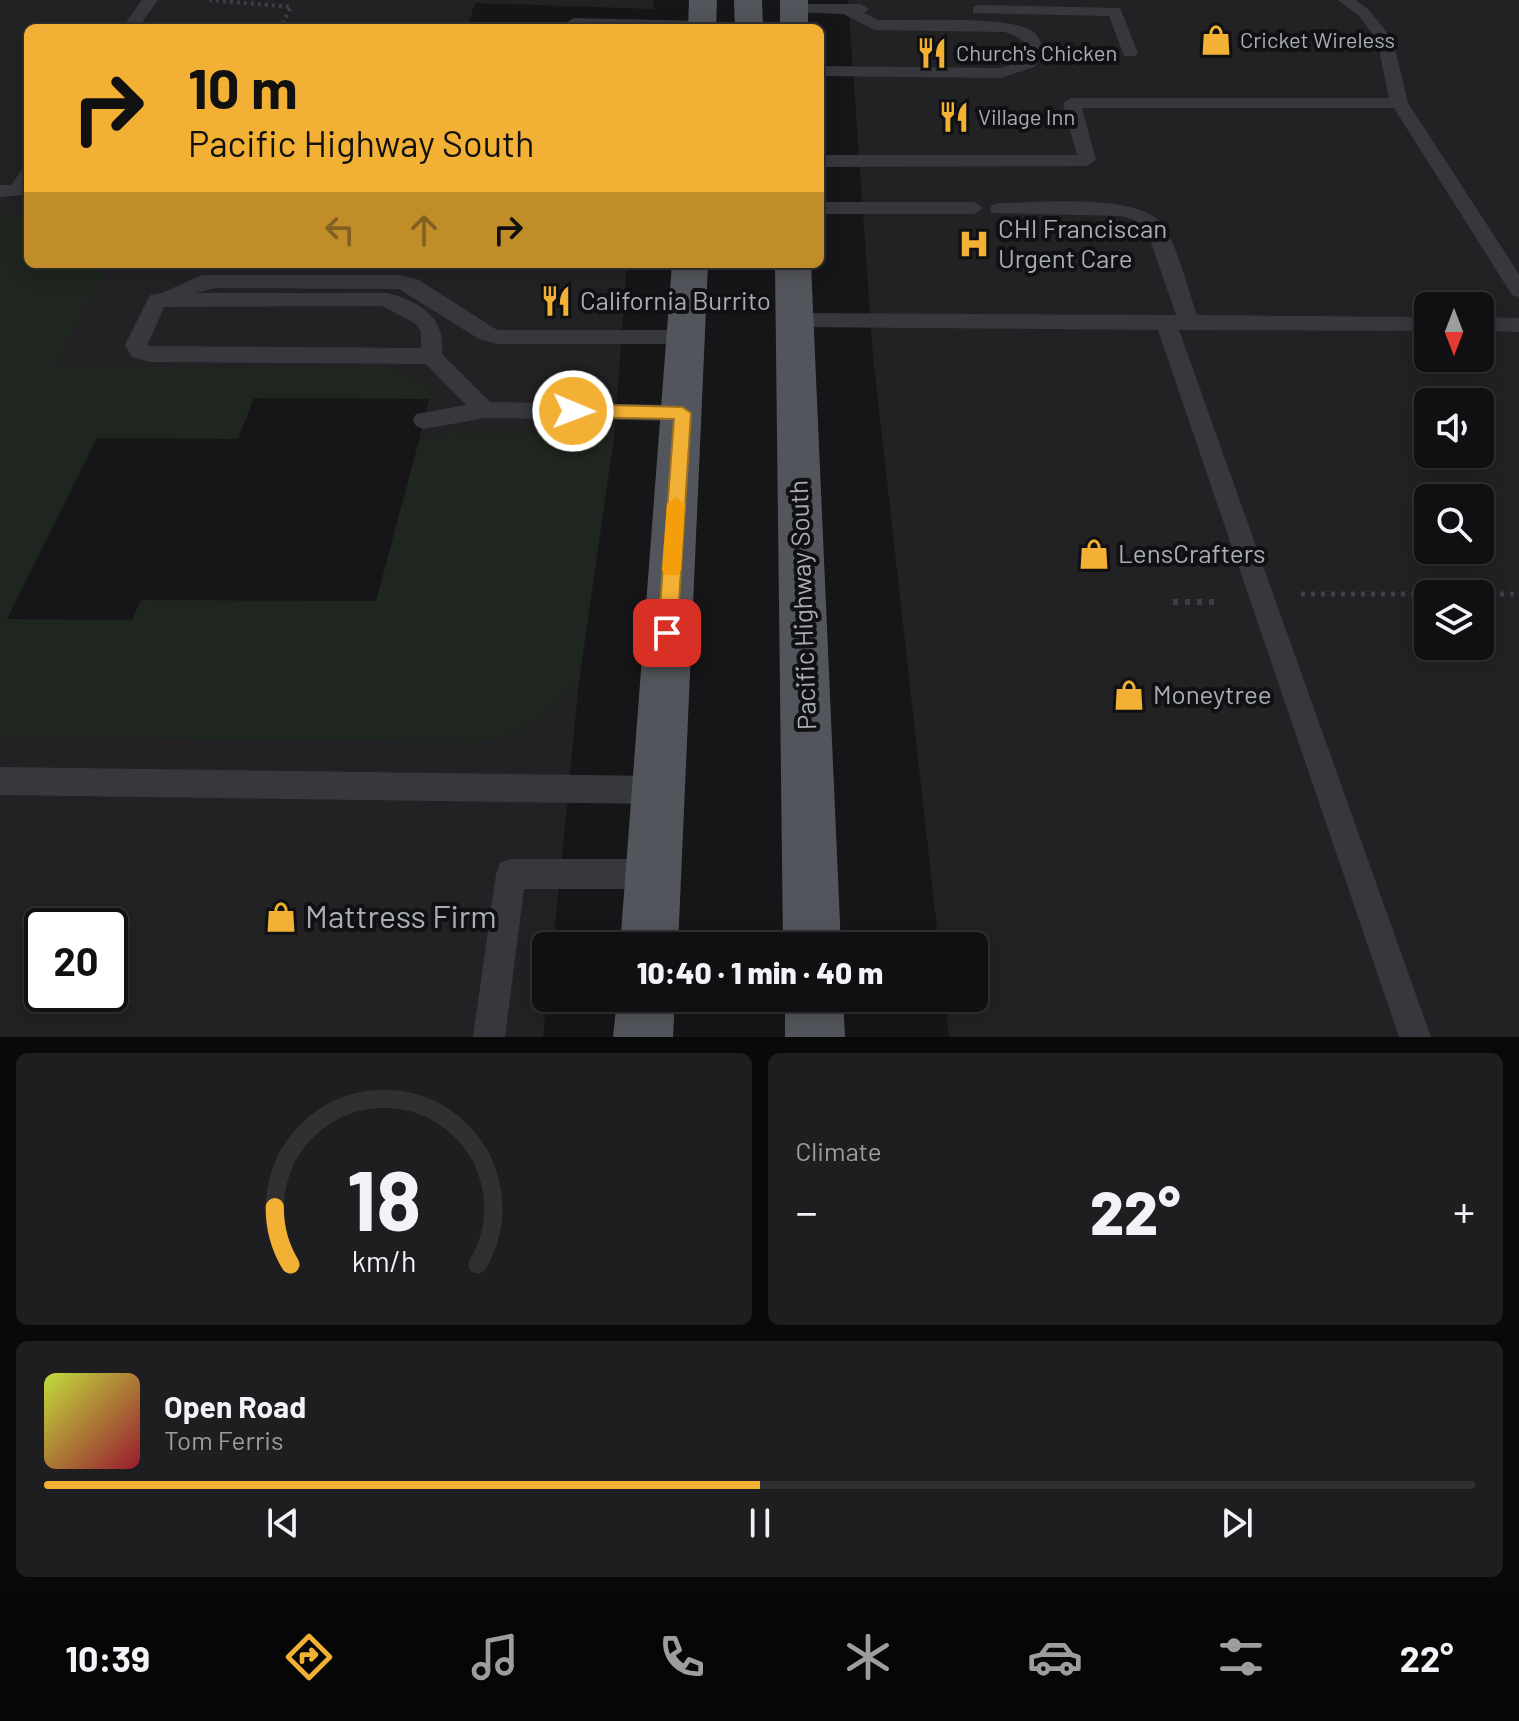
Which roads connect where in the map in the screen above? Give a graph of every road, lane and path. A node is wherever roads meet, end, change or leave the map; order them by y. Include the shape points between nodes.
1 (150, 0) edge
2 (209, 0) edge
3 (748, 0) edge
4 (1346, 0) edge
5 (1100, 6) edge
6 (1368, 7) edge
7 (846, 9) junction
8 (794, 12) edge
9 (703, 18) edge
10 (574, 21) edge
11 (133, 24) edge
12 (282, 24) edge
13 (749, 24) edge
14 (1130, 53) dead end
15 (824, 71) edge
16 (1399, 103) junction
17 (824, 161) edge
18 (24, 177) edge
19 (8, 191) edge
20 (824, 208) edge
21 (974, 208) dead end
22 (999, 209) dead end
23 (690, 268) edge
24 (793, 268) edge
25 (1519, 290) edge
26 (157, 300) junction
27 (795, 320) junction
28 (1178, 322) junction
29 (1414, 324) edge
30 (1494, 324) edge
31 (1519, 325) edge
32 (686, 337) junction
33 (431, 356) junction
34 (485, 410) junction
35 (682, 413) junction
36 (424, 420) dead end
37 (1288, 594) dead end
38 (1414, 594) edge
39 (1494, 594) edge
40 (1519, 594) edge
41 (1173, 602) dead end
42 (1225, 602) dead end
43 (0, 781) edge
44 (657, 790) junction
45 (653, 874) junction
46 (650, 932) edge
47 (812, 932) edge
48 (645, 1012) edge
49 (814, 1012) edge
50 (489, 1037) edge
51 (643, 1037) edge
52 (815, 1037) edge
53 (1415, 1037) edge

1 - 11 lane
2 - 12 path via 291,7
3 - 13 main road
4 - 6 lane
5 - 7 lane
5 - 14 lane via 1115,11
6 - 16 lane via 1385,40
7 - 8 lane
7 - 15 lane via 875,25 1016,29 1032,40 1036,55 1028,64 1001,73
9 - 10 lane
16 - 17 lane via 1072,103 1087,160
16 - 25 lane
18 - 19 lane
20 - 21 lane
22 - 28 lane via 1124,210 1148,220 1156,228
23 - 32 main road
24 - 27 main road, Pacific Highway South
26 - 32 lane via 202,282 399,282 497,337
26 - 33 lane via 397,301 429,325
26 - 33 lane via 136,342 145,354
27 - 28 lane
27 - 47 main road, Pacific Highway South
28 - 29 lane
28 - 53 lane
30 - 31 lane
32 - 35 main road
33 - 34 lane
34 - 35 lane
34 - 36 lane
35 - 44 main road
37 - 38 path
39 - 40 path
41 - 42 path
43 - 44 lane
44 - 45 main road
45 - 46 main road
45 - 50 lane via 511,874
48 - 51 main road
49 - 52 main road

